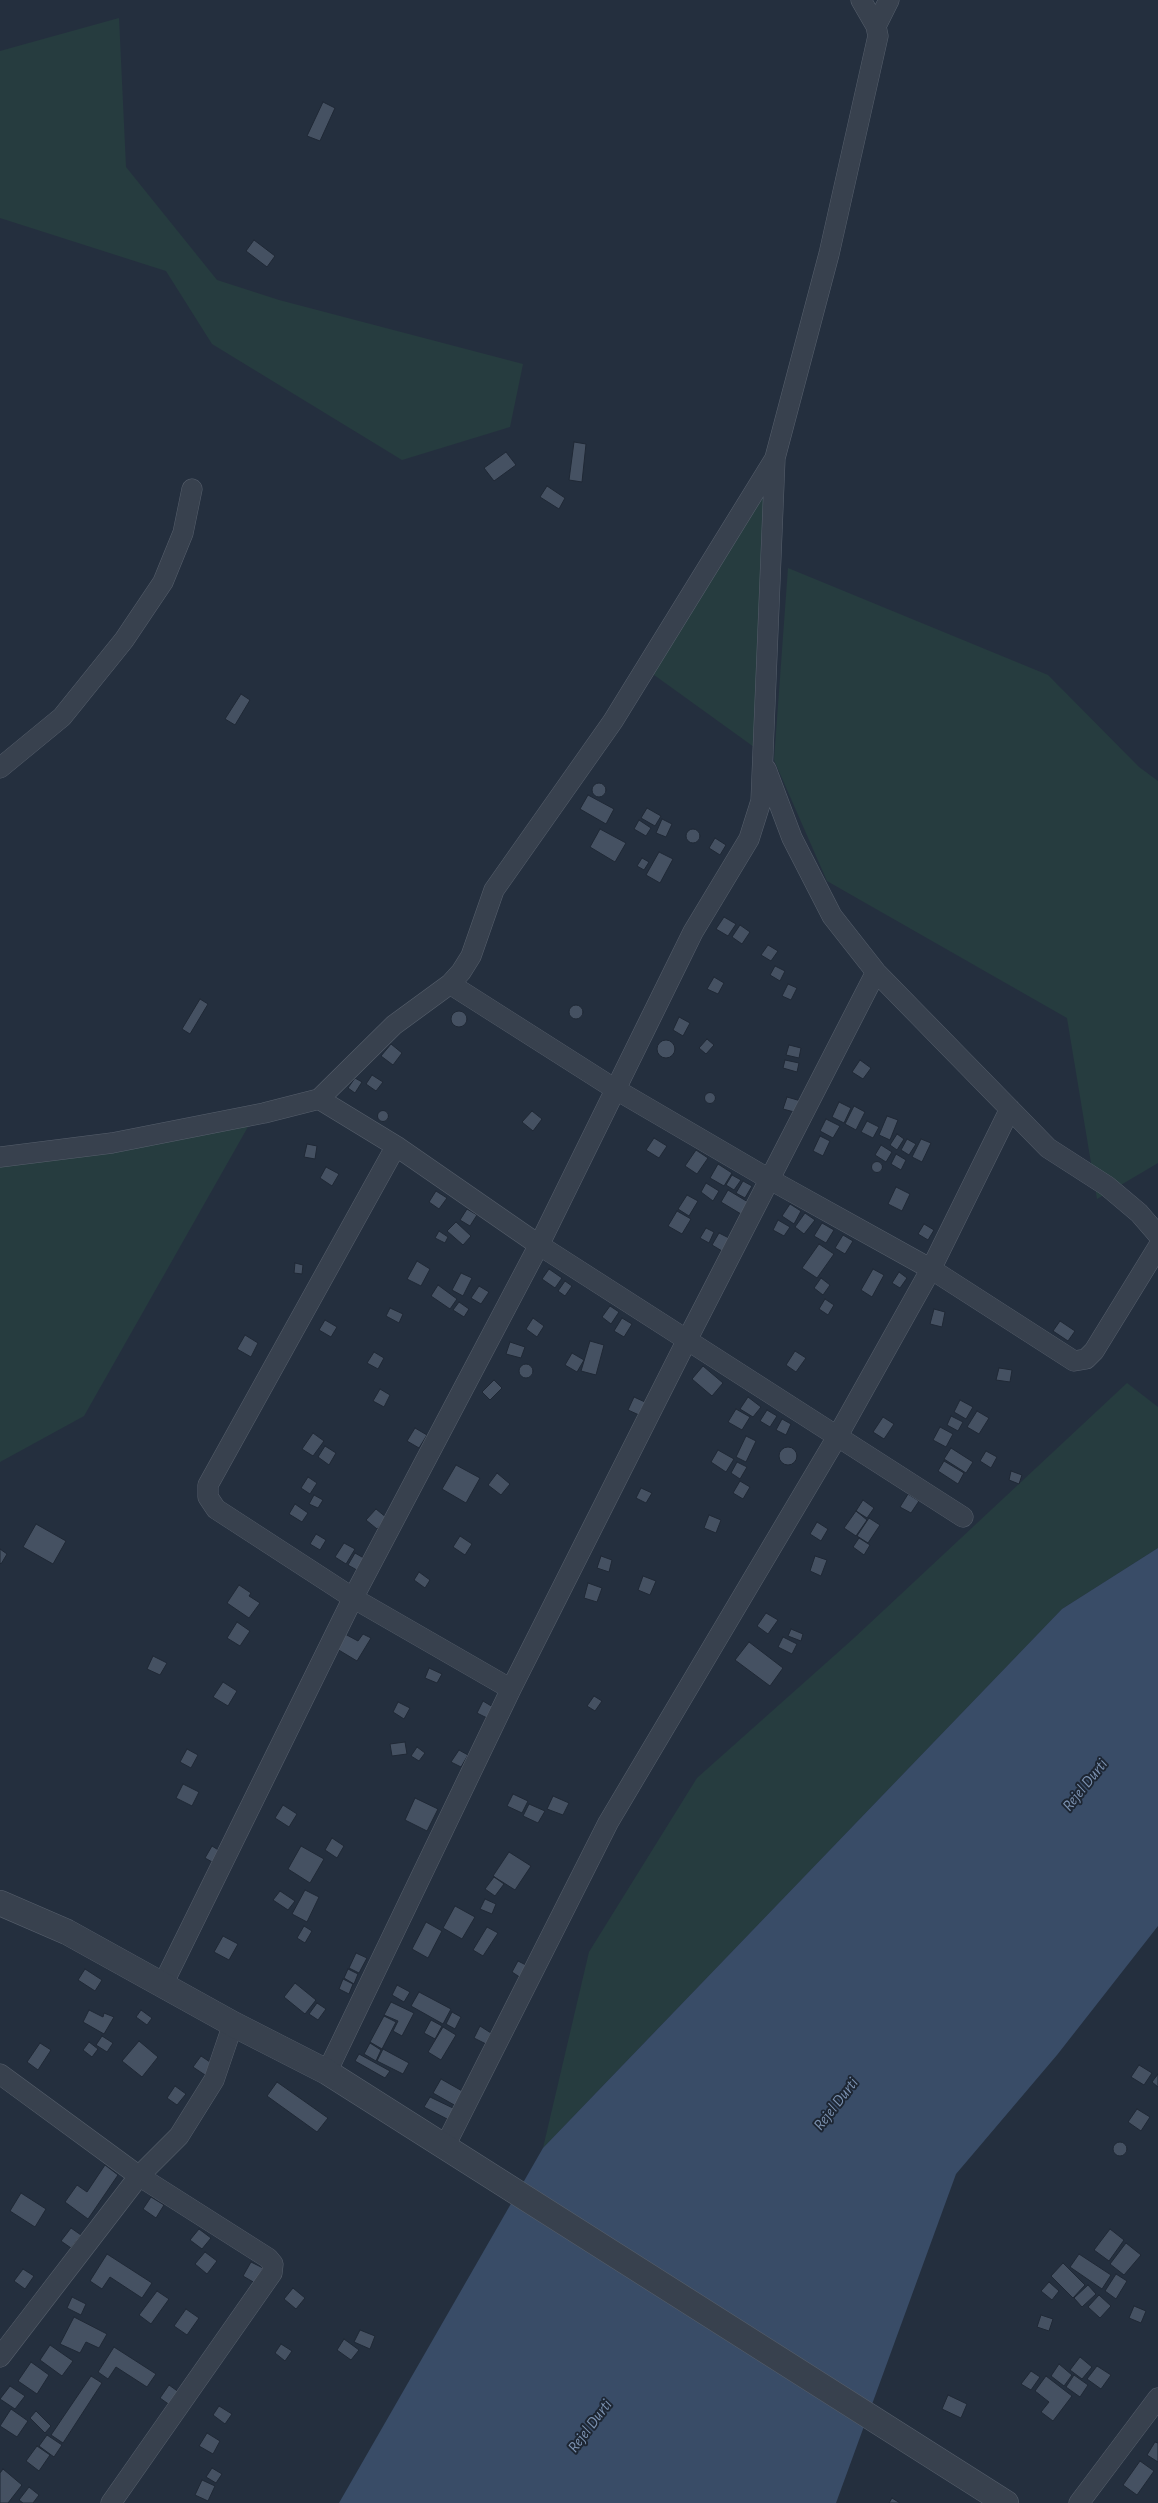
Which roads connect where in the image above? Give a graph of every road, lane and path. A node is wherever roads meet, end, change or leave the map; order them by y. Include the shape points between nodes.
1 (860, 0) edge
2 (889, 0) edge
3 (876, 26) junction
4 (775, 458) junction
5 (192, 489) dead end
6 (762, 760) junction
7 (0, 768) edge
8 (876, 972) junction
9 (450, 984) junction
10 (615, 1089) junction
11 (320, 1099) junction
12 (1010, 1109) junction
13 (396, 1146) junction
14 (0, 1158) edge
15 (769, 1179) junction
16 (1158, 1235) edge
17 (539, 1245) junction
18 (1158, 1247) edge
19 (931, 1269) junction
20 (687, 1340) junction
21 (837, 1437) junction
22 (963, 1517) dead end
23 (353, 1598) junction
24 (511, 1689) junction
25 (0, 1903) edge
26 (163, 1984) junction
27 (234, 2024) junction
28 (326, 2072) junction
29 (0, 2074) edge
30 (445, 2146) junction
31 (139, 2176) junction
32 (0, 2357) edge
33 (1158, 2398) edge
34 (111, 2503) edge
35 (1006, 2503) edge
36 (1079, 2503) edge

1 - 3 street
2 - 3 street
3 - 4 street via 878,36 829,254
4 - 6 street
4 - 9 street via 613,721 494,890 471,956
5 - 7 street via 184,533 164,582 124,640 62,717
6 - 8 street via 792,838 832,916
6 - 10 street via 761,801 749,840 693,932
8 - 12 street
8 - 15 street
9 - 10 street
9 - 11 street via 394,1025
10 - 15 street
10 - 17 street
11 - 13 street
11 - 14 street via 112,1143
12 - 16 street via 1048,1148 1107,1186 1139,1213
12 - 19 street
13 - 17 street
13 - 23 street via 208,1485 208,1497 216,1509
15 - 19 street
15 - 20 street
17 - 20 street
17 - 23 street
18 - 19 street via 1086,1360 1074,1361
19 - 21 street
20 - 21 street
20 - 24 street
21 - 22 street
21 - 30 street via 608,1823
23 - 24 street
23 - 26 street
24 - 28 street
25 - 26 street via 67,1932
26 - 27 street
27 - 28 street
27 - 31 street via 214,2080 195,2113 179,2136
28 - 30 street
29 - 31 street
30 - 35 street
31 - 32 street
31 - 34 street via 273,2264 272,2273
33 - 36 street

